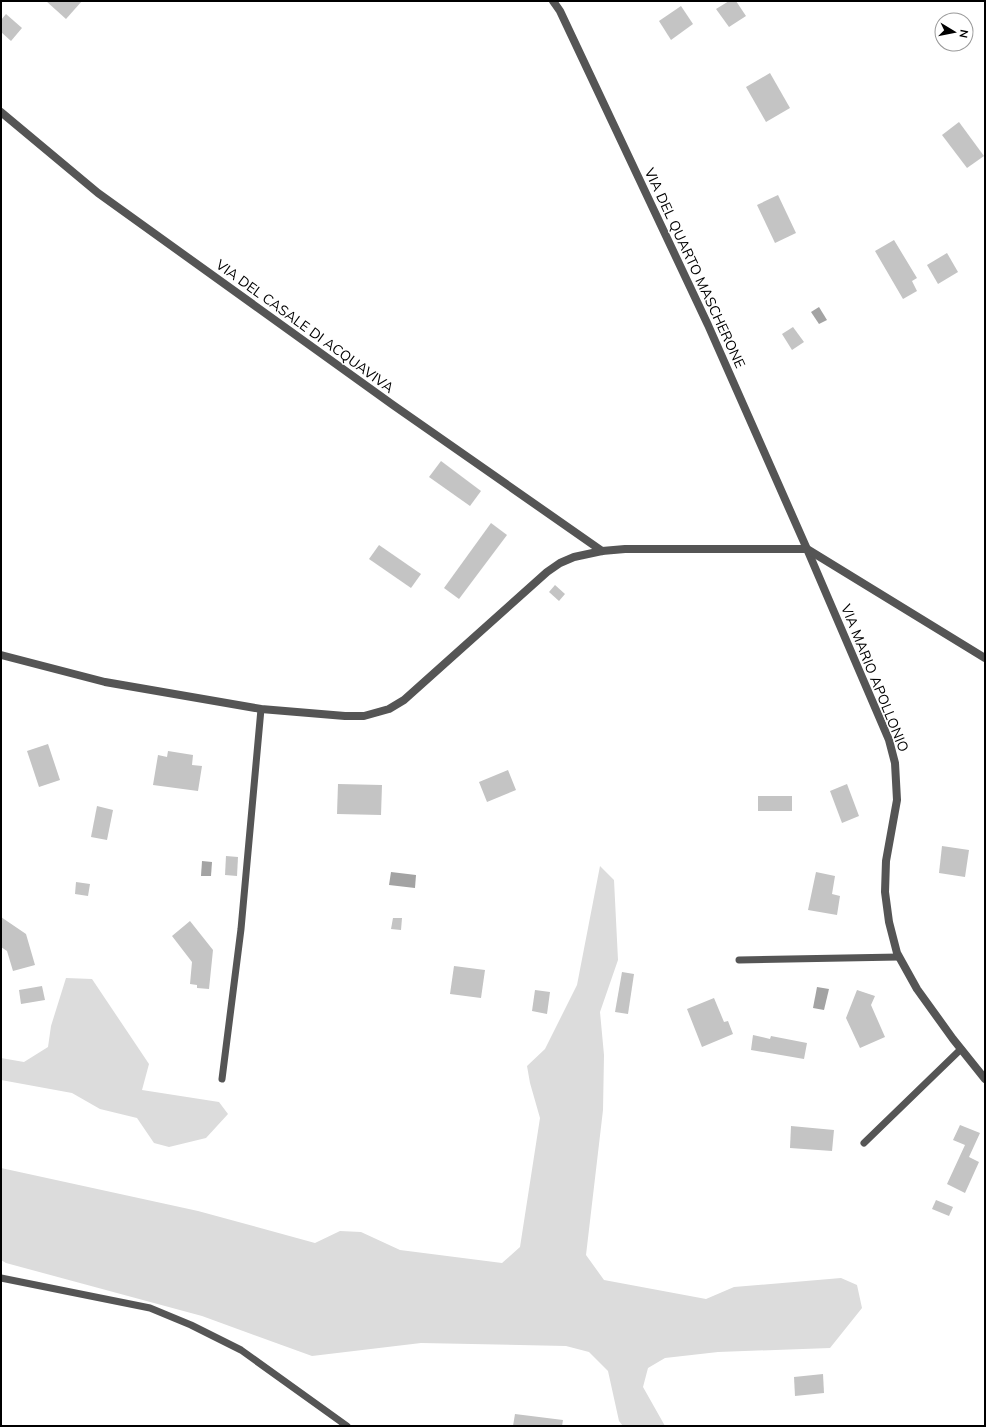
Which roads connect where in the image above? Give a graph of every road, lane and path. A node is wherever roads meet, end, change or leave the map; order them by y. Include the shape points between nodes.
1 (553, 1) edge
2 (1, 112) edge
3 (807, 549) junction
4 (602, 551) junction
5 (1, 655) edge
6 (985, 658) edge
7 (261, 709) junction
8 (899, 957) junction
9 (739, 960) dead end
10 (961, 1049) junction
11 (222, 1079) dead end
12 (985, 1080) edge
13 (864, 1143) dead end
14 (1, 1278) edge
15 (347, 1426) edge

1 - 3 street, VIA DEL QUARTO MASCHERONE via 705,318
2 - 4 street, VIA DEL CASALE DI ACQUAVIVA via 98,193
3 - 4 street
3 - 6 street
3 - 8 street, VIA MARIO APOLLONIO via 889,740 896,763 897,800 885,878 889,922
4 - 7 street via 574,557 547,572 410,696 388,709 372,714 345,716
5 - 7 street via 105,682
7 - 11 lane via 241,929
8 - 9 lane
8 - 10 street, VIA MARIO APOLLONIO via 916,989
10 - 12 street, VIA MARIO APOLLONIO
10 - 13 lane
14 - 15 lane via 150,1308 190,1325 241,1350

